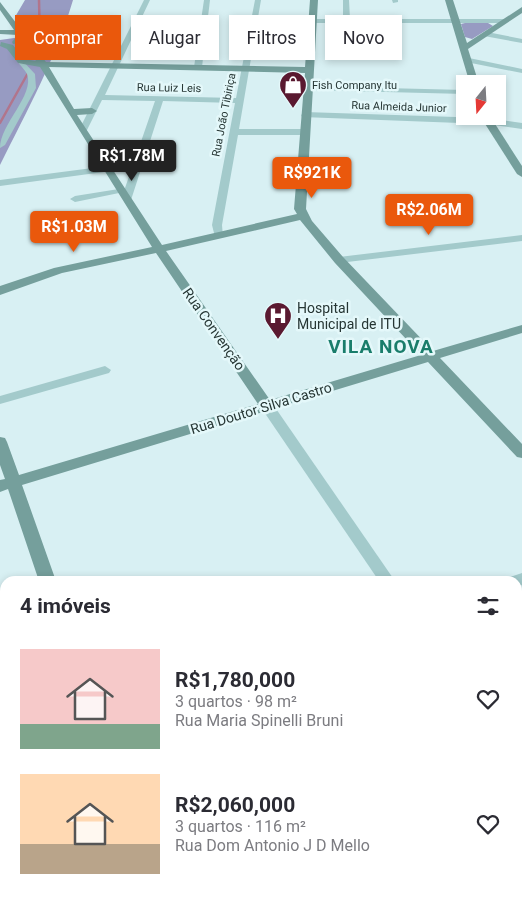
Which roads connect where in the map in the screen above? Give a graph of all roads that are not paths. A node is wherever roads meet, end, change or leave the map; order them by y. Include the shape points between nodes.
1 (147, 0) edge
2 (207, 0) edge
3 (258, 0) edge
4 (314, 0) edge
5 (346, 0) edge
6 (449, 0) edge
7 (0, 4) edge
8 (521, 10) edge
9 (313, 15) edge
10 (347, 15) edge
11 (402, 21) edge
12 (456, 21) junction
13 (501, 24) junction
14 (15, 27) edge
15 (0, 32) edge
16 (487, 34) junction
17 (15, 35) edge
18 (522, 41) edge
19 (15, 42) edge
20 (1, 44) edge
21 (465, 48) junction
22 (42, 60) edge
23 (310, 60) edge
24 (469, 60) junction
25 (21, 61) junction
26 (114, 65) junction
27 (48, 67) junction
28 (198, 67) junction
29 (246, 68) junction
30 (309, 70) junction
31 (522, 71) edge
32 (473, 75) edge
33 (307, 88) junction
34 (456, 92) edge
35 (98, 97) junction
36 (160, 99) junction
37 (239, 101) junction
38 (92, 111) junction
39 (71, 112) junction
40 (305, 115) junction
41 (456, 118) edge
42 (506, 123) edge
43 (490, 125) edge
44 (522, 126) edge
45 (83, 130) junction
46 (234, 132) junction
47 (304, 132) junction
48 (0, 145) edge
49 (108, 169) junction
50 (522, 174) edge
51 (0, 183) edge
52 (124, 194) junction
53 (75, 199) dead end
54 (304, 216) junction
55 (219, 234) junction
56 (522, 238) edge
57 (159, 249) junction
58 (339, 260) junction
59 (0, 291) edge
60 (522, 329) edge
61 (432, 356) junction
62 (105, 370) dead end
63 (0, 400) edge
64 (267, 406) junction
65 (0, 442) edge
66 (522, 453) edge
67 (7, 484) edge
68 (45, 576) edge
69 (384, 576) edge

1 - 26 street
2 - 28 street
3 - 29 street, Rua João Tibiriça
4 - 9 street
5 - 10 street
6 - 12 street
7 - 14 street, Rua Convenção
8 - 13 street
11 - 12 street
12 - 13 street
12 - 21 street
13 - 16 street
15 - 17 street
16 - 18 street
16 - 21 street
19 - 20 street
20 - 25 street via 10,47
21 - 24 street
22 - 27 street, Rua Convenção
23 - 30 street
24 - 31 street
24 - 32 street
25 - 27 street
25 - 48 street via 32,74 32,88
26 - 27 street
26 - 28 street
26 - 35 street
27 - 39 street, Rua Convenção
28 - 29 street
29 - 30 street
29 - 37 street, Rua João Tibiriça
30 - 33 street
33 - 34 street
33 - 40 street
35 - 36 street, Rua Luiz Leis
35 - 38 street
36 - 37 street, Rua Luiz Leis
36 - 52 street
37 - 46 street, Rua João Tibiriça
38 - 39 street
38 - 45 street
39 - 45 street, Rua Convenção
40 - 41 street, Rua Almeida Junior
40 - 47 street
42 - 44 street, Rua Almeida Junior
43 - 50 street
45 - 49 street, Rua Convenção
46 - 47 street
46 - 55 street, Rua João Tibiriça via 217,226
47 - 54 street via 299,198
49 - 51 street
49 - 52 street, Rua Convenção
52 - 53 street
52 - 57 street, Rua Convenção
54 - 55 street
54 - 58 street
55 - 57 street
56 - 58 street
57 - 59 street via 50,272
57 - 64 street, Rua Convenção
58 - 61 street
60 - 61 street, Rua Doutor Silva Castro
61 - 64 street, Rua Doutor Silva Castro
61 - 66 street
62 - 63 street
64 - 67 street, Rua Doutor Silva Castro
64 - 69 street, Rua Convenção
65 - 67 street
67 - 68 street

